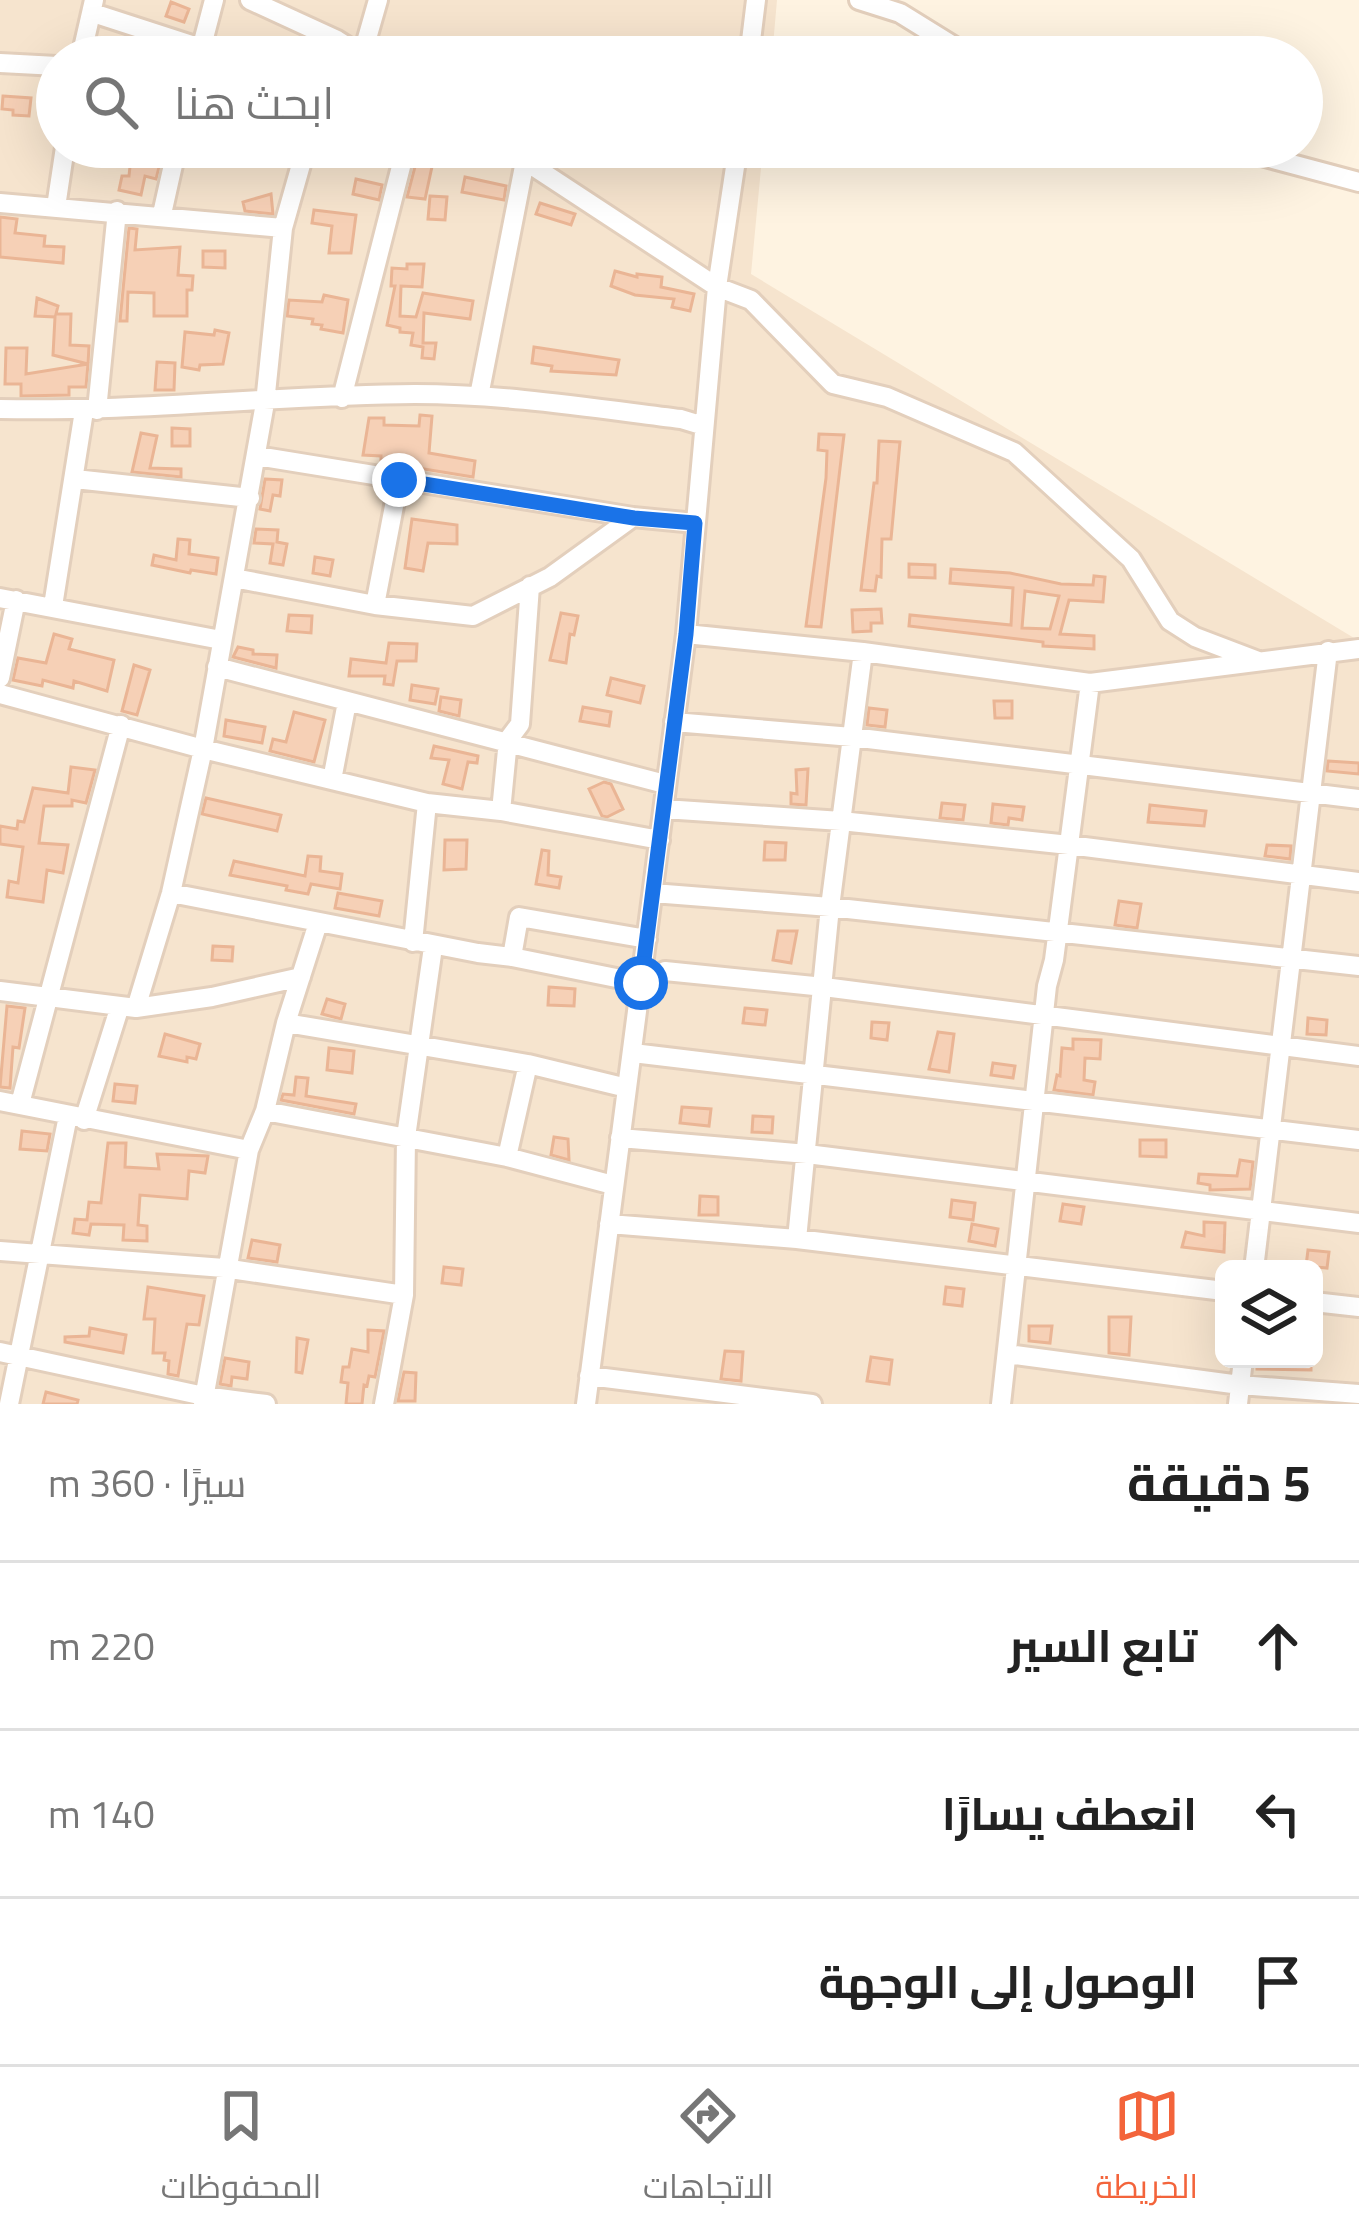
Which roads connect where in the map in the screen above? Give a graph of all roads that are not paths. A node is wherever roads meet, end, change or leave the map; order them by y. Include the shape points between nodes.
1 (214, 0) edge
2 (252, 0) edge
3 (378, 0) edge
4 (756, 0) edge
5 (859, 0) edge
6 (94, 7) edge
7 (162, 36) edge
8 (204, 36) edge
9 (314, 36) edge
10 (369, 36) edge
11 (752, 36) edge
12 (937, 36) edge
13 (0, 63) edge
14 (36, 65) edge
15 (62, 168) edge
16 (172, 168) edge
17 (300, 168) edge
18 (401, 168) edge
19 (524, 168) edge
20 (536, 168) edge
21 (734, 168) edge
22 (1307, 168) edge
23 (1359, 182) edge
24 (0, 203) edge
25 (56, 207) junction
26 (117, 211) junction
27 (161, 214) junction
28 (283, 228) junction
29 (717, 287) junction
30 (479, 396) junction
31 (342, 398) junction
32 (266, 403) junction
33 (0, 409) edge
34 (91, 410) junction
35 (704, 426) junction
36 (257, 456) junction
37 (74, 479) junction
38 (399, 480) junction
39 (250, 498) junction
40 (634, 518) junction
41 (695, 523) junction
42 (234, 578) junction
43 (530, 586) junction
44 (8, 599) edge
45 (375, 605) junction
46 (53, 606) junction
47 (686, 634) junction
48 (221, 640) junction
49 (1359, 649) edge
50 (1328, 651) junction
51 (863, 652) junction
52 (1258, 661) junction
53 (218, 667) junction
54 (0, 678) edge
55 (1090, 683) junction
56 (0, 694) edge
57 (347, 702) junction
58 (674, 722) junction
59 (121, 725) junction
60 (852, 737) junction
61 (508, 740) junction
62 (203, 749) junction
63 (1080, 764) junction
64 (332, 780) junction
65 (665, 784) junction
66 (1312, 793) junction
67 (1359, 799) edge
68 (427, 803) junction
69 (664, 809) junction
70 (501, 811) junction
71 (841, 821) junction
72 (660, 840) junction
73 (1069, 845) junction
74 (1303, 876) junction
75 (1359, 882) edge
76 (171, 893) junction
77 (653, 893) junction
78 (830, 907) junction
79 (318, 923) junction
80 (1057, 934) junction
81 (647, 939) junction
82 (413, 942) junction
83 (433, 946) junction
84 (512, 956) junction
85 (1294, 959) junction
86 (1359, 966) edge
87 (301, 976) junction
88 (641, 983) junction
89 (824, 987) junction
90 (0, 991) edge
91 (50, 997) junction
92 (128, 1008) junction
93 (1046, 1018) junction
94 (286, 1023) junction
95 (418, 1045) junction
96 (1283, 1046) junction
97 (633, 1053) junction
98 (1359, 1056) edge
99 (528, 1064) junction
100 (814, 1073) junction
101 (627, 1088) junction
102 (10, 1102) edge
103 (1037, 1103) junction
104 (265, 1112) junction
105 (76, 1118) junction
106 (1273, 1129) junction
107 (406, 1137) junction
108 (620, 1138) junction
109 (1359, 1140) edge
110 (248, 1150) junction
111 (807, 1154) junction
112 (507, 1157) junction
113 (1028, 1180) junction
114 (613, 1185) junction
115 (1263, 1214) junction
116 (1359, 1223) edge
117 (609, 1224) junction
118 (797, 1239) junction
119 (0, 1251) edge
120 (40, 1256) junction
121 (1255, 1260) edge
122 (1018, 1264) junction
123 (224, 1268) junction
124 (1215, 1290) edge
125 (404, 1295) junction
126 (1323, 1303) edge
127 (1359, 1307) edge
128 (8, 1354) edge
129 (1007, 1354) junction
130 (589, 1376) junction
131 (1239, 1394) edge
132 (1359, 1394) edge
133 (148, 1395) edge
134 (203, 1400) edge
135 (9, 1404) edge
136 (266, 1404) edge
137 (384, 1404) edge
138 (586, 1404) edge
139 (812, 1404) edge
140 (1001, 1404) edge

1 - 8 street
2 - 9 street
3 - 10 street
4 - 11 street
5 - 12 street
6 - 7 street
13 - 14 street
15 - 25 street
16 - 27 street
17 - 28 street
18 - 31 street
19 - 30 street
20 - 29 street
21 - 29 street
22 - 23 street
24 - 25 street
25 - 26 street
26 - 27 street
26 - 34 street
27 - 28 street
28 - 32 street
29 - 35 street
29 - 52 street via 751,300 832,384 887,398 1014,452 1132,559 1170,621
30 - 31 street
30 - 35 street
31 - 32 street
32 - 34 street
32 - 36 street
33 - 34 street
34 - 37 street
35 - 41 street
36 - 38 street
36 - 39 street
37 - 39 street
37 - 46 street
38 - 40 street
38 - 45 street
39 - 42 street
40 - 41 street
40 - 43 street
41 - 47 street
42 - 45 street
42 - 48 street
43 - 45 street via 473,616
43 - 61 street via 520,724
44 - 46 street
44 - 54 street
46 - 48 street
47 - 51 street
47 - 58 street
48 - 53 street
49 - 50 street
50 - 52 street
50 - 66 street
51 - 55 street
51 - 60 street
52 - 55 street
53 - 57 street
53 - 62 street
55 - 63 street
56 - 59 street
57 - 61 street
57 - 64 street
58 - 60 street
58 - 65 street
59 - 62 street
59 - 91 street
60 - 63 street
60 - 71 street
61 - 65 street
61 - 70 street
62 - 64 street
62 - 76 street
63 - 66 street
63 - 73 street
64 - 68 street
65 - 69 street
66 - 67 street
66 - 74 street
68 - 70 street
68 - 82 street
69 - 71 street
69 - 72 street
70 - 72 street
71 - 73 street
71 - 78 street
72 - 77 street
73 - 74 street
73 - 80 street
74 - 75 street
74 - 85 street
76 - 79 street
76 - 92 street
77 - 78 street
77 - 81 street
78 - 80 street
78 - 89 street
79 - 82 street
79 - 87 street
80 - 85 street
80 - 93 street
81 - 84 street via 520,917
81 - 88 street
82 - 83 street
83 - 84 street
83 - 95 street
84 - 88 street
85 - 86 street
85 - 96 street
87 - 92 street
87 - 94 street
88 - 89 street via 665,971
88 - 97 street
89 - 93 street
89 - 100 street
90 - 91 street
91 - 92 street
91 - 102 street
92 - 105 street
93 - 96 street
93 - 103 street
94 - 95 street
94 - 104 street
95 - 99 street
95 - 107 street
96 - 98 street
96 - 106 street
97 - 100 street
97 - 101 street
99 - 101 street
99 - 112 street
100 - 103 street
100 - 111 street
101 - 108 street
102 - 105 street
103 - 106 street
103 - 113 street
104 - 107 street
104 - 110 street
105 - 110 street
105 - 120 street
106 - 109 street
106 - 115 street
107 - 112 street
107 - 125 street
108 - 111 street
108 - 114 street
110 - 123 street
111 - 113 street
111 - 118 street
112 - 114 street
113 - 115 street
113 - 122 street
114 - 117 street
115 - 116 street
115 - 121 street
117 - 118 street
117 - 130 street
118 - 122 street
119 - 120 street
120 - 123 street
120 - 128 street
122 - 124 street
122 - 129 street
123 - 125 street
123 - 134 street
125 - 137 street
126 - 127 street
128 - 133 street
128 - 135 street
129 - 131 street
129 - 140 street
130 - 138 street
130 - 139 street
131 - 132 street
133 - 134 street
134 - 136 street

